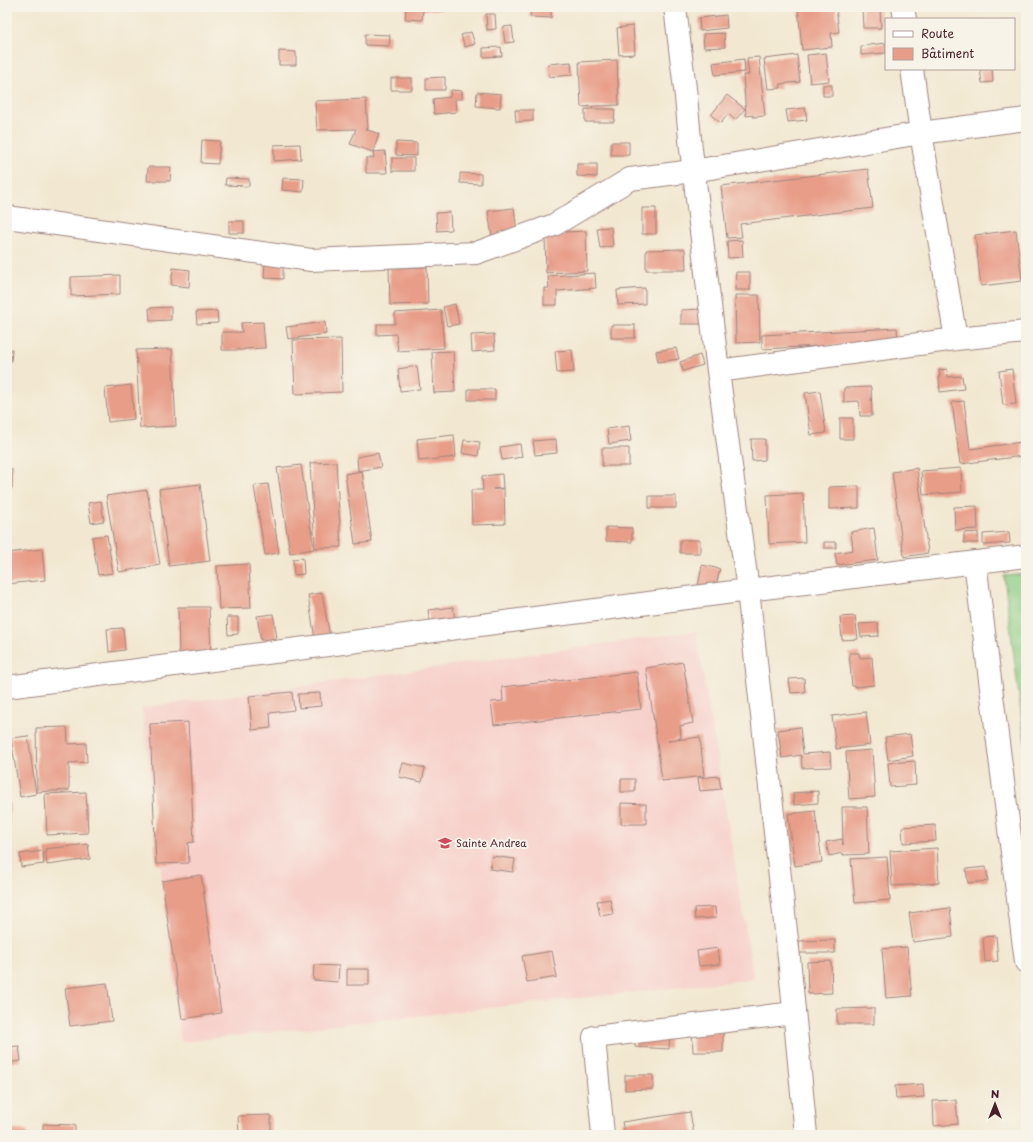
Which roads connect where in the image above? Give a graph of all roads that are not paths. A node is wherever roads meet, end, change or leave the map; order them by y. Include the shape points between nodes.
1 (675, 7) edge
2 (903, 7) edge
3 (904, 18) edge
4 (912, 70) edge
5 (1026, 119) edge
6 (921, 133) junction
7 (693, 171) junction
8 (7, 217) edge
9 (1026, 332) edge
10 (956, 339) junction
11 (718, 371) junction
12 (1026, 556) edge
13 (975, 562) junction
14 (748, 590) junction
15 (7, 687) edge
16 (1026, 962) edge
17 (794, 1013) junction
18 (603, 1135) edge
19 (806, 1135) edge

1 - 7 street
2 - 3 street
4 - 6 street
5 - 6 street
6 - 7 street
6 - 10 street
7 - 8 street via 630,179 554,224 476,253 311,260
7 - 11 street
9 - 10 street
10 - 11 street
11 - 14 street
12 - 13 street
13 - 14 street
13 - 16 street
14 - 15 street
14 - 17 street
17 - 18 street via 594,1037
17 - 19 street

